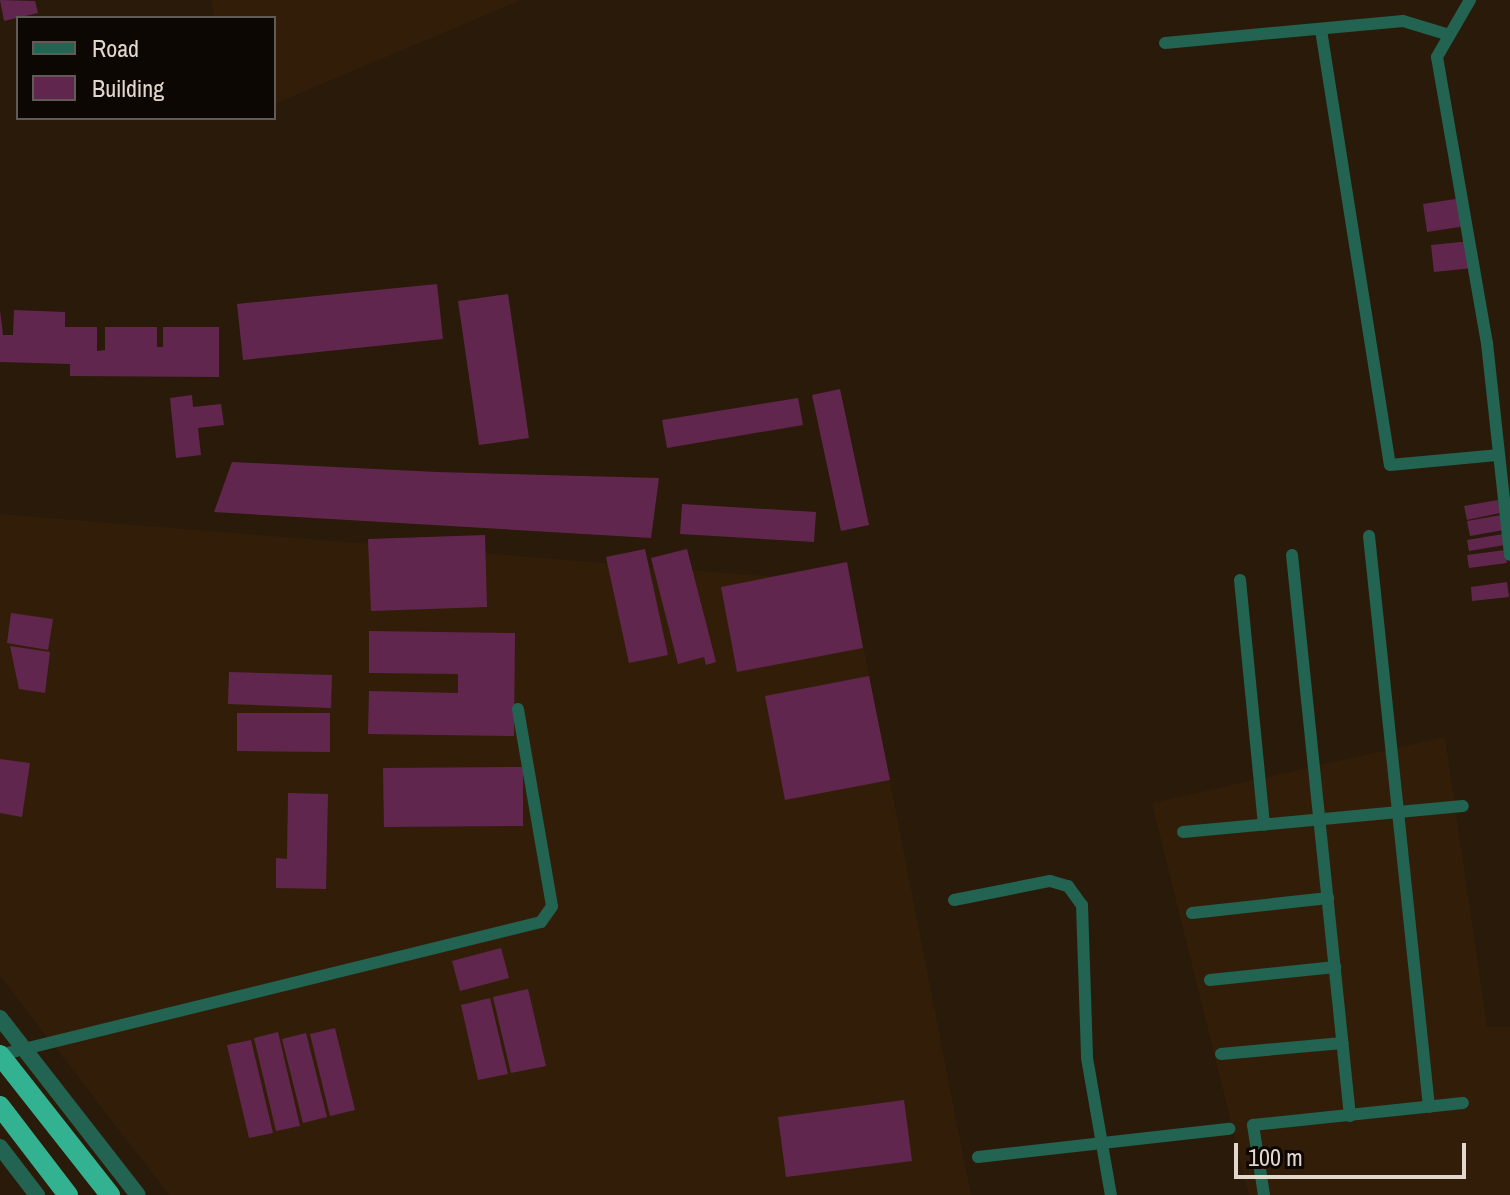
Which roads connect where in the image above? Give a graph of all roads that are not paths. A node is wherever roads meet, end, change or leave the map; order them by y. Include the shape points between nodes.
1 (1470, 0) edge
2 (1321, 30) junction
3 (1446, 34) junction
4 (1165, 43) dead end
5 (1497, 455) junction
6 (1369, 536) dead end
7 (1292, 555) dead end
8 (1510, 555) edge
9 (1240, 580) dead end
10 (518, 709) dead end
11 (1463, 806) dead end
12 (1398, 812) junction
13 (1320, 820) junction
14 (1264, 825) junction
15 (1183, 832) dead end
16 (1328, 898) junction
17 (954, 900) dead end
18 (1192, 913) dead end
19 (1335, 967) junction
20 (1210, 980) dead end
21 (0, 1018) edge
22 (1343, 1043) junction
23 (23, 1048) junction
24 (1221, 1054) dead end
25 (0, 1055) edge
26 (1463, 1103) dead end
27 (0, 1106) edge
28 (1429, 1107) junction
29 (1350, 1116) junction
30 (1229, 1129) dead end
31 (1101, 1143) junction
32 (0, 1147) edge
33 (978, 1157) dead end
34 (37, 1195) edge
35 (68, 1195) edge
36 (110, 1195) edge
37 (138, 1195) edge
38 (1111, 1195) edge
39 (1264, 1195) edge

1 - 3 street
2 - 3 street via 1403,21
2 - 4 street
2 - 5 street via 1390,465
3 - 5 street via 1437,57 1487,343
5 - 8 street
6 - 12 street
7 - 13 street
9 - 14 street
10 - 23 street via 552,906 541,922
11 - 12 street
12 - 13 street
12 - 28 street
13 - 14 street
13 - 16 street
14 - 15 street
16 - 18 street
16 - 19 street
17 - 31 street via 1050,881 1068,886 1082,905 1087,1058
19 - 20 street
19 - 22 street
21 - 23 street
22 - 24 street
22 - 29 street
23 - 25 street
23 - 37 street
25 - 36 highway
26 - 28 street
27 - 35 highway
28 - 29 street
29 - 39 street via 1253,1125
30 - 31 street
31 - 33 street
31 - 38 street
32 - 34 street

